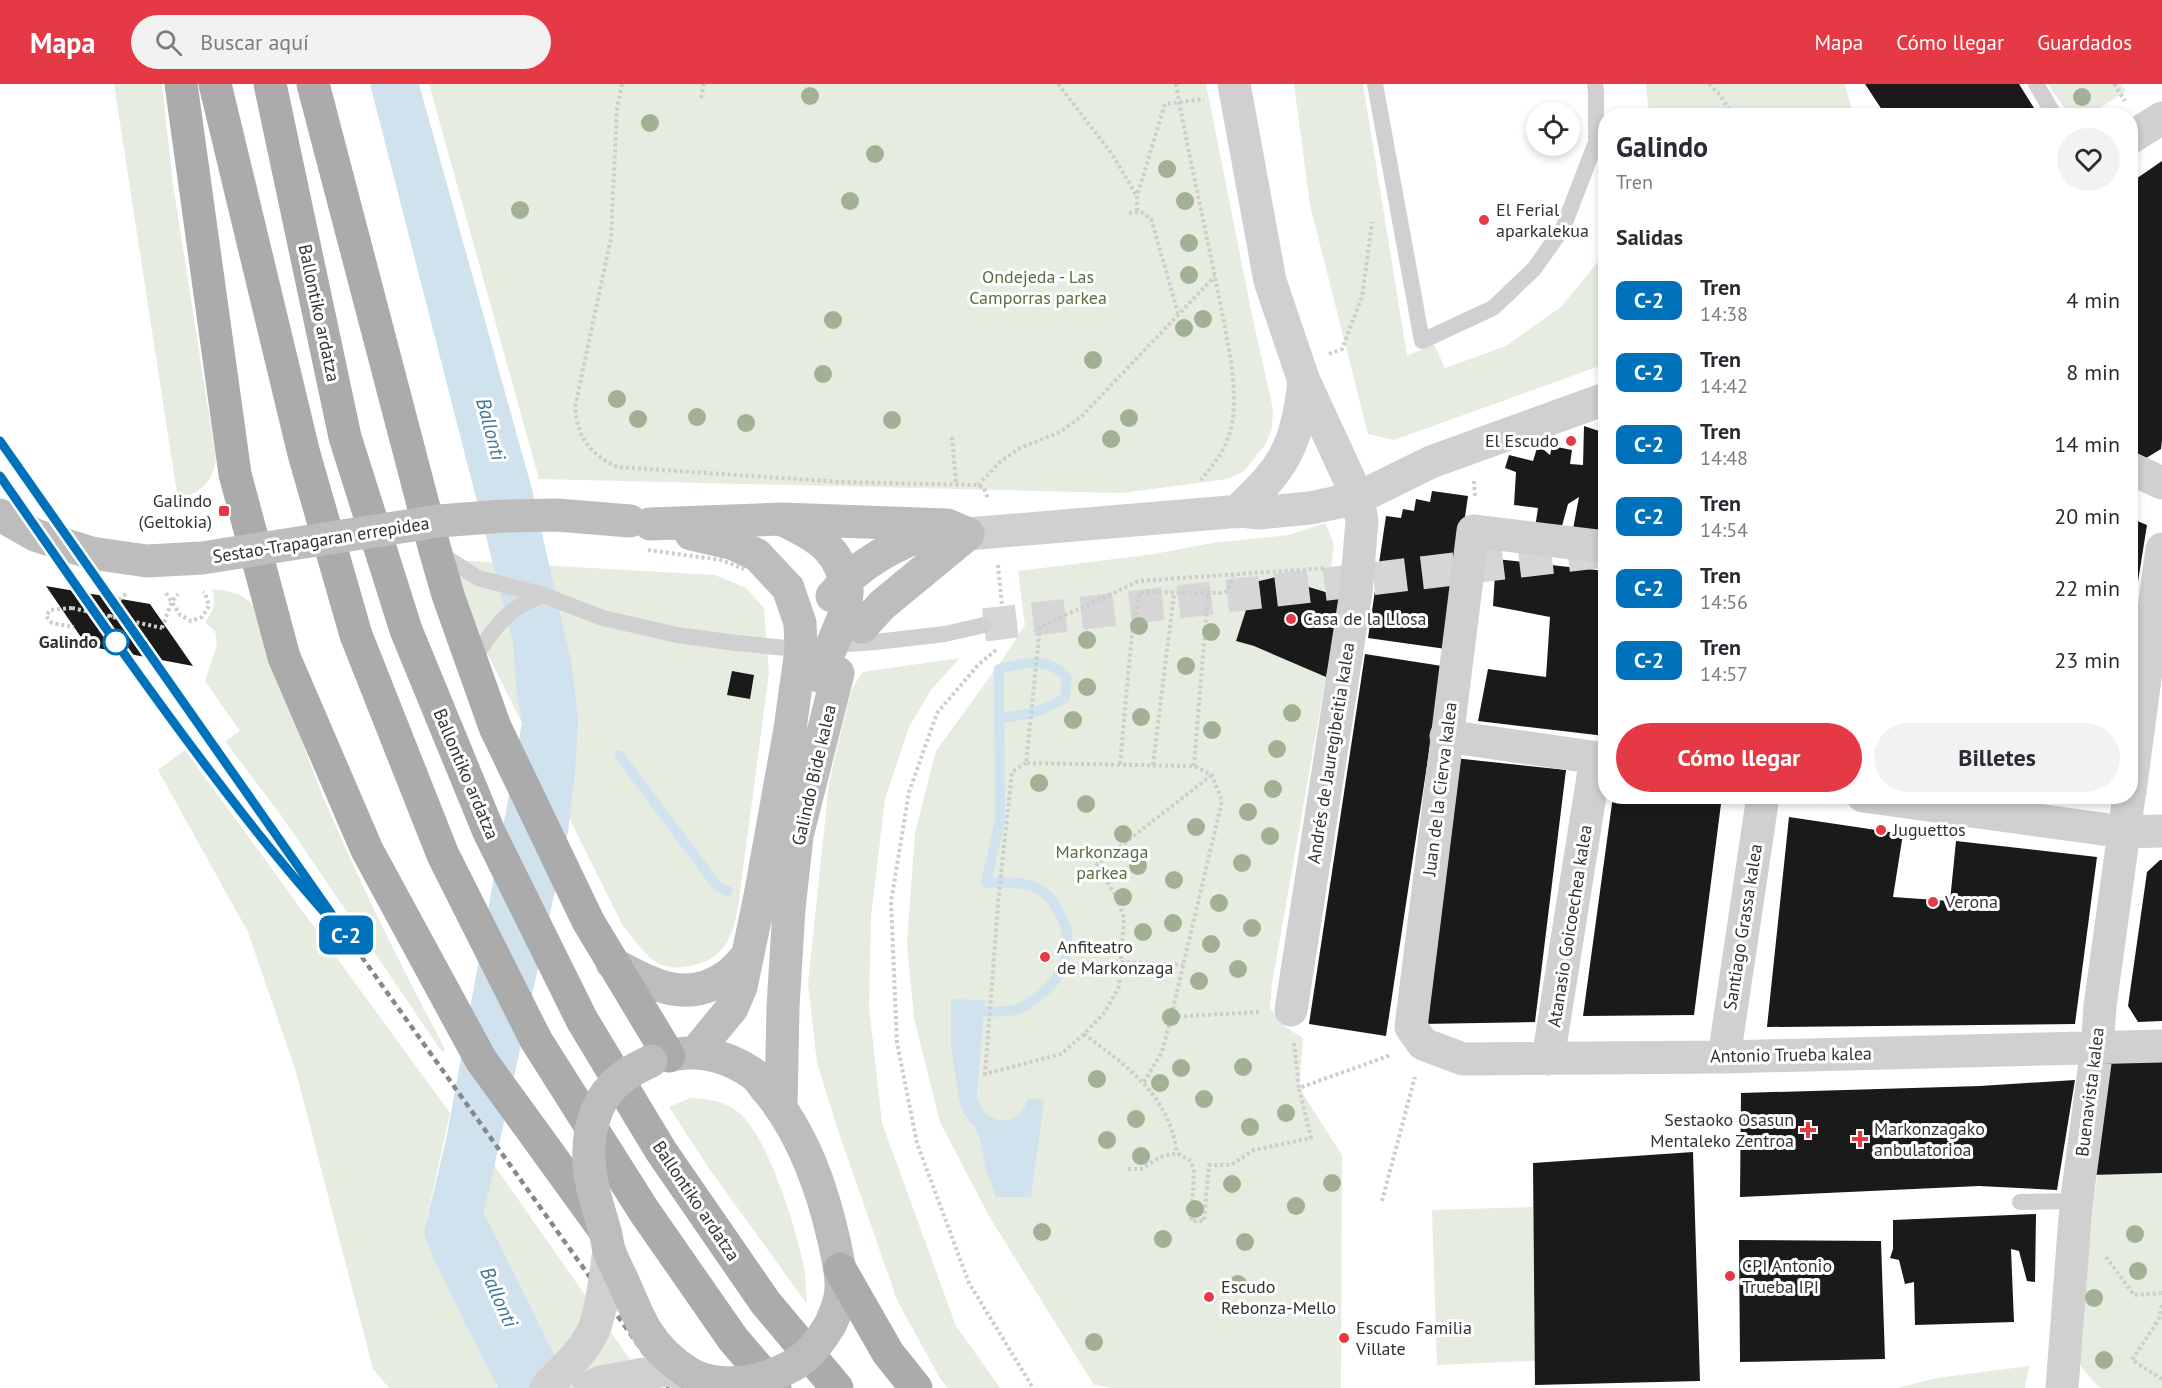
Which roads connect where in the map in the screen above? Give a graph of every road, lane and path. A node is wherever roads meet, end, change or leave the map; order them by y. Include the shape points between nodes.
1 (181, 84) edge
2 (214, 84) edge
3 (270, 84) edge
4 (313, 84) edge
5 (622, 84) edge
6 (704, 84) edge
7 (1058, 84) edge
8 (1176, 84) edge
9 (1375, 84) edge
10 (1595, 84) edge
11 (1709, 84) edge
12 (2036, 84) edge
13 (1234, 90) edge
14 (701, 99) dead end
15 (1179, 101) junction
16 (1728, 108) edge
17 (2050, 108) edge
18 (2162, 118) edge
19 (2138, 133) edge
20 (1137, 196) junction
21 (1137, 211) junction
22 (1129, 213) dead end
23 (1372, 218) dead end
24 (611, 238) dead end
25 (1215, 276) junction
26 (1179, 314) junction
27 (1302, 374) junction
28 (1598, 402) edge
29 (952, 437) dead end
30 (1463, 450) junction
31 (1340, 454) junction
32 (2138, 472) edge
33 (2162, 483) edge
34 (956, 484) dead end
35 (978, 485) dead end
36 (1358, 498) junction
37 (1247, 512) junction
38 (0, 515) edge
39 (1174, 517) junction
40 (781, 519) junction
41 (958, 530) junction
42 (639, 531) junction
43 (1473, 531) junction
44 (1598, 546) edge
45 (2162, 549) edge
46 (435, 550) junction
47 (1359, 566) junction
48 (744, 569) dead end
49 (1233, 575) junction
50 (173, 588) dead end
51 (842, 589) junction
52 (1174, 592) junction
53 (1208, 593) junction
54 (543, 595) junction
55 (119, 600) dead end
56 (209, 606) dead end
57 (169, 610) dead end
58 (110, 617) junction
59 (984, 625) tunnel mouth
60 (74, 627) dead end
61 (471, 663) junction
62 (814, 670) junction
63 (2138, 733) edge
64 (1446, 736) junction
65 (1598, 758) edge
66 (1026, 762) junction
67 (1120, 764) junction
68 (1153, 765) junction
69 (1194, 766) junction
70 (1212, 775) junction
71 (1598, 775) edge
72 (1761, 804) edge
73 (1921, 804) edge
74 (2128, 804) edge
75 (2162, 831) edge
76 (2124, 832) junction
77 (747, 956) junction
78 (1121, 962) junction
79 (612, 963) junction
80 (1183, 965) junction
81 (1291, 1010) junction
82 (1171, 1017) junction
83 (1084, 1034) junction
84 (1424, 1044) junction
85 (2162, 1046) edge
86 (2097, 1048) junction
87 (672, 1056) junction
88 (1724, 1057) junction
89 (1548, 1059) junction
90 (1144, 1082) junction
91 (1299, 1088) junction
92 (781, 1106) junction
93 (1177, 1153) junction
94 (1128, 1169) dead end
95 (1382, 1201) dead end
96 (2077, 1201) junction
97 (2020, 1202) dead end
98 (607, 1241) junction
99 (840, 1269) junction
100 (2162, 1293) edge
101 (2134, 1295) dead end
102 (2162, 1305) edge
103 (2162, 1379) edge
104 (702, 1381) edge
105 (546, 1388) edge
106 (589, 1388) edge
107 (775, 1388) edge
108 (837, 1388) edge
109 (916, 1388) edge
110 (2062, 1388) edge

1 - 98 main road via 235,474 284,657 367,850 481,1060
2 - 107 main road via 304,454 356,635 443,855 536,1040 644,1211 733,1339
3 - 108 main road, Ballontiko ardatza via 345,437 406,630 489,832 582,1020 661,1151 765,1302
4 - 46 main road
5 - 24 path via 616,108
6 - 14 path
7 - 20 path via 1112,154
8 - 15 path
9 - 10 lane via 1422,341 1493,308 1534,269 1563,228 1596,142
11 - 16 path
12 - 17 lane
13 - 15 path
13 - 27 street, Andrés de Jauregibeitia kalea via 1270,281
15 - 20 path via 1165,104
15 - 25 path
18 - 19 street
20 - 21 path
21 - 22 path
21 - 26 path via 1151,219
23 - 27 path via 1362,297 1342,349
25 - 26 path
25 - 39 path via 1233,386 1233,415 1220,454
26 - 35 path via 1082,417 1060,432 1020,448
27 - 31 street, Andrés de Jauregibeitia kalea
27 - 37 street via 1302,404 1292,444
28 - 30 street
29 - 34 path
30 - 36 street
30 - 43 path via 1476,483
31 - 36 street, Andrés de Jauregibeitia kalea
31 - 37 street via 1339,476 1330,490
32 - 33 street
36 - 37 street via 1310,508
36 - 47 street, Andrés de Jauregibeitia kalea via 1362,521
37 - 39 street
38 - 42 street, Sestao-Trapagaran errepidea, bridge via 35,535 91,553 147,561 202,558 439,521 493,517 557,515
39 - 41 street
40 - 41 street
40 - 42 street
40 - 51 street via 821,540 832,551
41 - 51 street via 889,549 865,564
41 - 62 street, Galindo Bide kalea
42 - 48 path, bridge
42 - 62 street, Galindo Bide kalea, bridge via 735,544 757,555 788,588
43 - 44 street
43 - 64 street, Juan de la Cierva kalea
45 - 63 street, Buenavista kalea
46 - 54 lane via 478,578
46 - 61 main road
47 - 49 path
47 - 81 street, Andrés de Jauregibeitia kalea
49 - 53 path via 1228,591
49 - 66 path via 1139,581 1040,627
50 - 56 path via 163,589 180,615 191,621 202,616
51 - 62 street, Galindo Bide kalea
52 - 53 path
52 - 67 path via 1140,592 1132,633
52 - 68 path
53 - 69 path
54 - 59 lane via 603,618 677,635 786,648 945,634
54 - 61 lane via 522,603 502,619
55 - 58 path, bridge
57 - 58 path, bridge via 162,628
58 - 60 path, bridge via 72,608 50,610 46,616 52,623
61 - 79 main road via 495,727
62 - 77 street, Galindo Bide kalea via 790,729
62 - 92 street, Galindo Bide kalea via 789,909
64 - 65 street
64 - 84 street, Juan de la Cierva kalea via 1411,1027
66 - 67 path
66 - 83 path via 1012,772 985,1074 1061,1054
67 - 68 path
68 - 69 path
69 - 70 path
70 - 78 path via 1095,867 1118,900 1124,918
70 - 80 path via 1222,801
71 - 89 street, Atanasio Goicoechea kalea
72 - 88 street, Santiago Grassa kalea
73 - 76 street
74 - 76 street, Buenavista kalea
75 - 76 street
76 - 86 street, Buenavista kalea
77 - 79 street via 728,976 687,992 656,985
77 - 87 street, Galindo Bide kalea via 732,1008
78 - 80 path
78 - 83 path via 1119,986 1105,1012
79 - 87 main road
80 - 82 path
81 - 82 path
81 - 91 path
82 - 90 path via 1162,1052
83 - 90 path
84 - 89 street, Antonio Trueba kalea via 1463,1059
84 - 91 path
84 - 95 path
85 - 86 street, Antonio Trueba kalea
86 - 88 street, Antonio Trueba kalea
86 - 96 street, Buenavista kalea
87 - 92 street via 720,1056 754,1074
87 - 98 street, bridge via 632,1070 613,1084 597,1109 590,1133 589,1161
88 - 89 street, Antonio Trueba kalea
90 - 93 path via 1174,1133
91 - 93 path via 1311,1138 1254,1150 1231,1165 1209,1165 1204,1221 1191,1221 1194,1172 1191,1161
92 - 99 street via 804,1148 827,1210
93 - 94 path via 1160,1157 1141,1169
96 - 97 lane
96 - 110 street, Buenavista kalea
98 - 104 street, bridge via 648,1333 674,1361
98 - 105 street, bridge via 604,1285 594,1329
99 - 104 street, bridge via 841,1290 830,1325 795,1366 743,1382
99 - 109 main road via 888,1353
100 - 101 path
102 - 103 path via 2159,1318 2132,1360
104 - 106 street, bridge via 666,1370 601,1382

